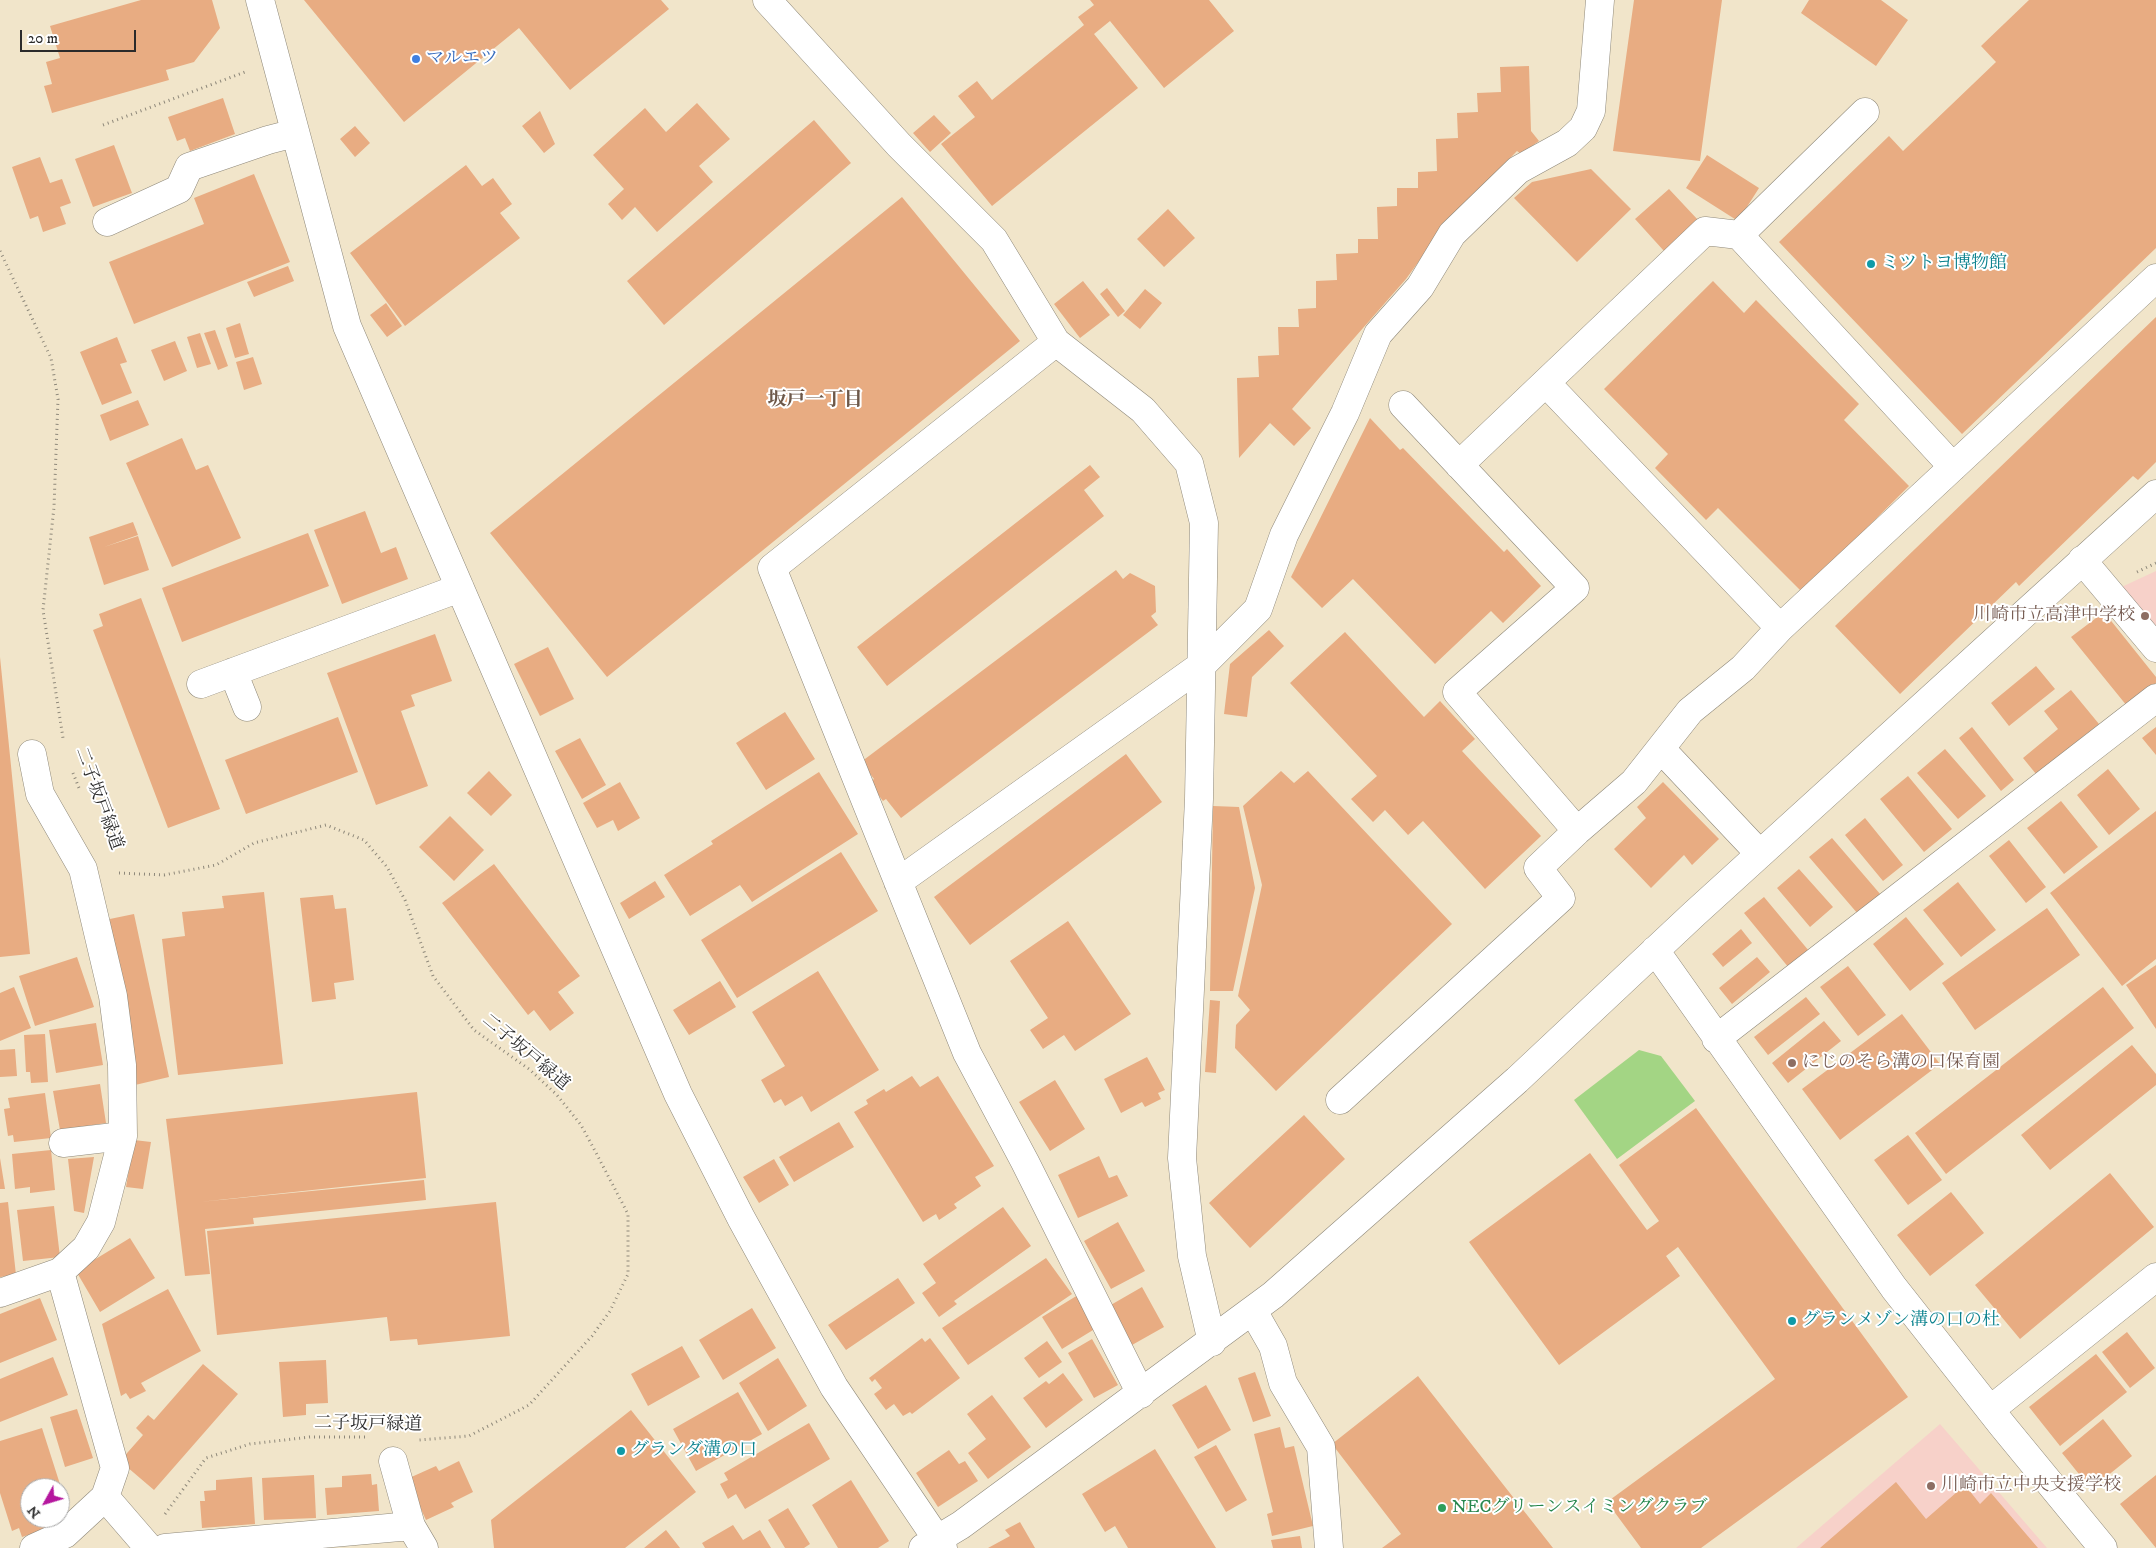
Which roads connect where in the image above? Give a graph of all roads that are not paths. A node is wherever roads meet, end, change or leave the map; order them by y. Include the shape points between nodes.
1 (260, 0) edge
2 (767, 0) edge
3 (1600, 0) edge
4 (1865, 112) dead end
5 (296, 133) junction
6 (107, 222) dead end
7 (1739, 235) junction
8 (2156, 278) edge
9 (1056, 342) junction
10 (1546, 383) junction
11 (1403, 405) dead end
12 (1459, 465) junction
13 (1953, 468) junction
14 (2156, 494) edge
15 (2082, 560) junction
16 (460, 588) junction
17 (1780, 628) junction
18 (2156, 648) edge
19 (1202, 665) junction
20 (233, 672) junction
21 (201, 684) dead end
22 (2156, 698) edge
23 (247, 708) dead end
24 (1661, 749) junction
25 (32, 754) dead end
26 (1577, 831) junction
27 (1760, 854) junction
28 (898, 882) junction
29 (1656, 950) junction
30 (1716, 1038) junction
31 (1340, 1100) dead end
32 (124, 1136) junction
33 (63, 1143) dead end
34 (60, 1272) junction
35 (2156, 1277) edge
36 (0, 1292) edge
37 (1263, 1303) junction
38 (1212, 1342) junction
39 (1142, 1394) junction
40 (1990, 1410) junction
41 (393, 1461) dead end
42 (105, 1497) junction
43 (418, 1537) edge
44 (934, 1545) edge
45 (34, 1548) edge
46 (149, 1548) edge
47 (165, 1548) edge
48 (1329, 1548) edge
49 (2103, 1548) edge

1 - 5 street
2 - 9 street via 899,145 994,240
3 - 19 street via 1591,111 1583,128 1567,143 1518,170 1452,234 1420,287 1378,334 1345,413 1284,535 1258,609
4 - 7 street
5 - 6 street via 189,167 179,189
5 - 16 street via 347,326
7 - 10 street via 1705,231
7 - 13 street
8 - 13 street
9 - 19 street via 1143,410 1189,463 1204,523
9 - 28 street via 772,568
10 - 12 street
10 - 17 street
11 - 12 street
12 - 26 street via 1574,588 1457,692
13 - 17 street
14 - 15 street
15 - 18 street
15 - 27 street
16 - 20 street
16 - 44 street via 678,1094 741,1218 834,1387
17 - 24 street via 1743,668 1690,712
19 - 28 street
19 - 38 street via 1182,1158 1192,1256
20 - 21 street
20 - 23 street
22 - 30 street
24 - 26 street via 1634,782
24 - 27 street
25 - 32 street via 40,794 83,869 113,996 122,1065
26 - 31 street via 1538,868 1561,898
27 - 29 street
28 - 39 street via 967,1053
29 - 30 street
29 - 37 street via 1516,1080
30 - 40 street via 1894,1288
32 - 33 street
32 - 34 street via 101,1222 86,1248
34 - 36 street
34 - 42 street via 114,1468
35 - 40 street
37 - 38 street
37 - 48 street via 1283,1383 1321,1447
38 - 39 street
39 - 44 street
40 - 49 street
41 - 43 street
42 - 45 street via 65,1534
42 - 46 street
43 - 47 street

